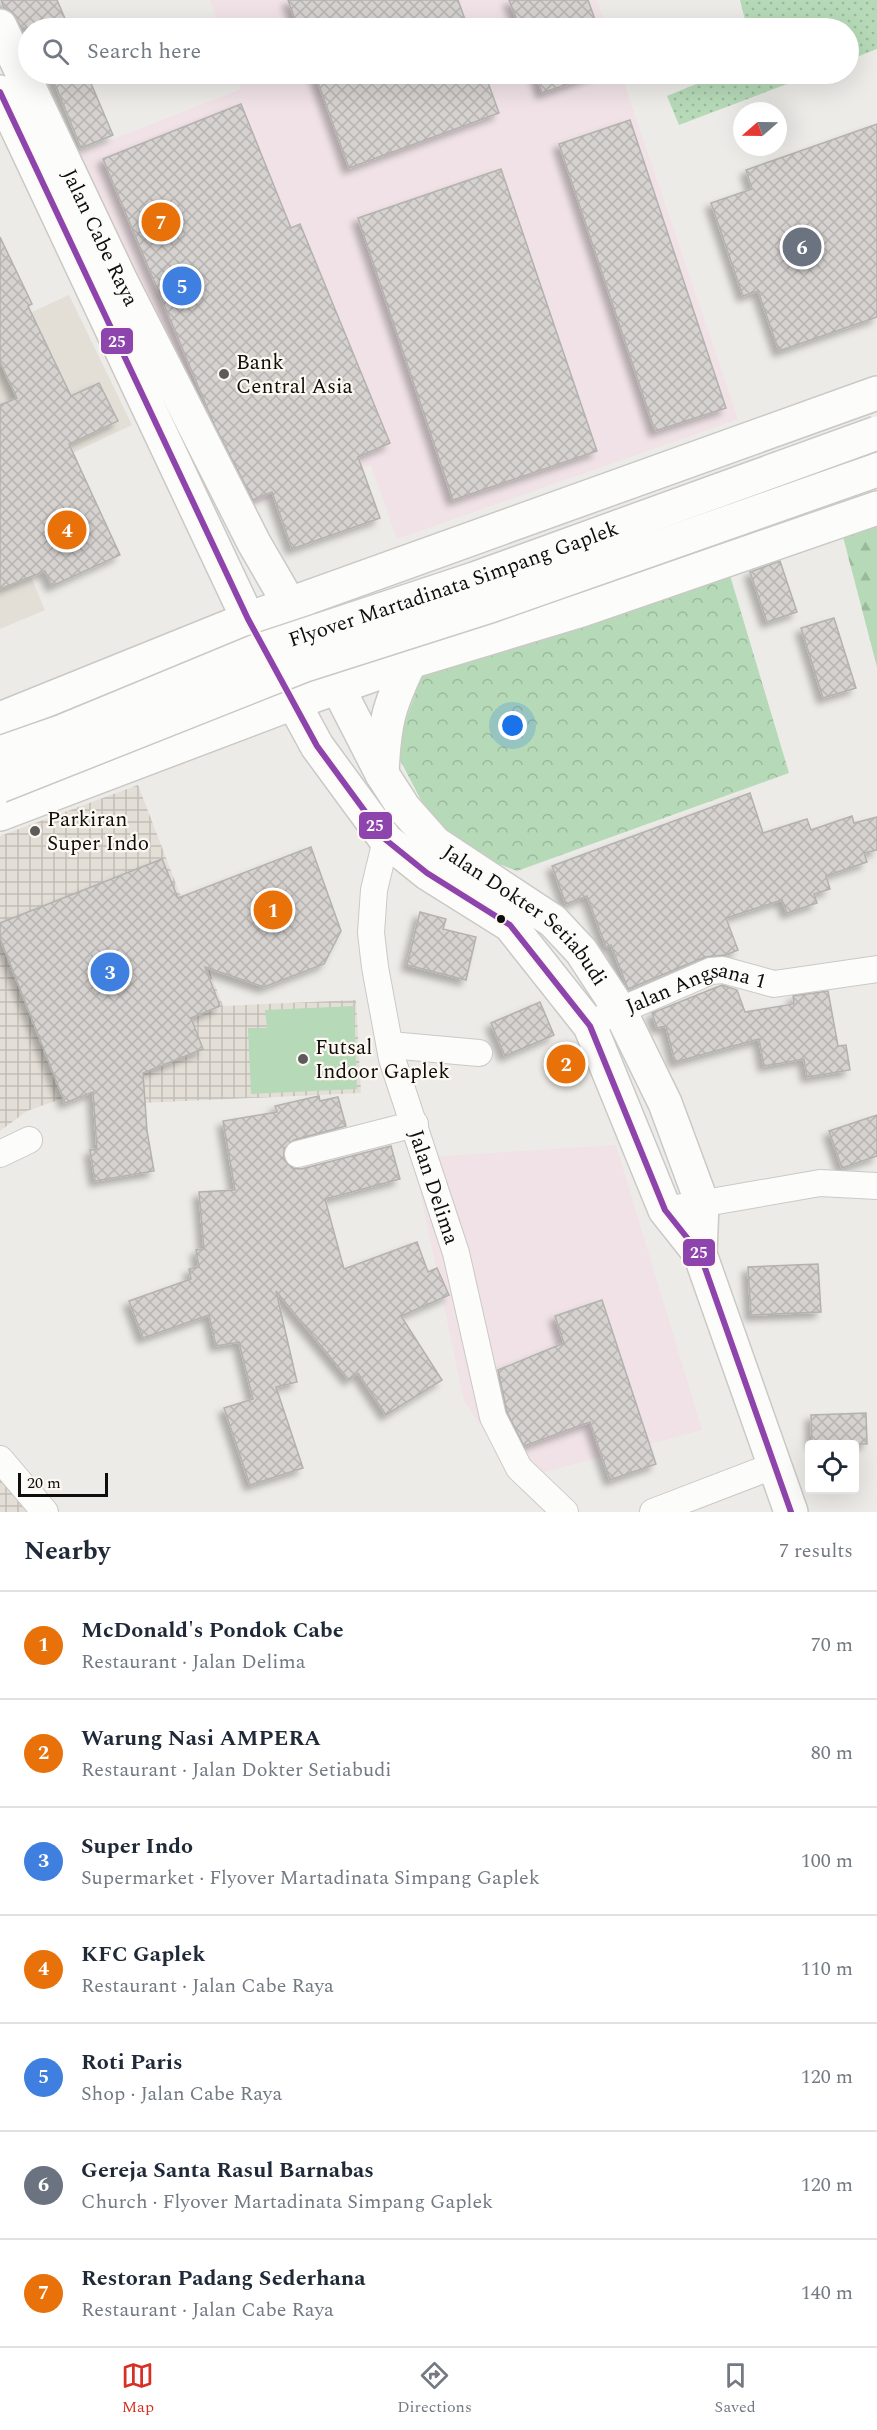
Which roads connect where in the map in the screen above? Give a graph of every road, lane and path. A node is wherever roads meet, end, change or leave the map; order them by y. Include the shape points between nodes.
1 (0, 27) edge
2 (18, 65) edge
3 (27, 84) edge
4 (0, 92) edge
5 (877, 393) edge
6 (877, 433) edge
7 (877, 470) edge
8 (877, 508) edge
9 (382, 569) junction
10 (290, 604) junction
11 (248, 619) junction
12 (171, 650) junction
13 (410, 662) junction
14 (338, 688) junction
15 (292, 704) junction
16 (0, 719) edge
17 (202, 738) junction
18 (0, 753) edge
19 (382, 774) junction
20 (0, 786) edge
21 (0, 814) edge
22 (386, 840) junction
23 (877, 969) edge
24 (619, 1009) junction
25 (590, 1026) junction
26 (390, 1044) junction
27 (479, 1053) dead end
28 (415, 1124) junction
29 (29, 1140) dead end
30 (0, 1154) edge
31 (298, 1154) dead end
32 (877, 1186) edge
33 (702, 1203) junction
34 (665, 1210) junction
35 (700, 1254) junction
36 (0, 1459) edge
37 (773, 1466) junction
38 (45, 1512) edge
39 (565, 1512) edge
40 (653, 1512) edge
41 (791, 1512) edge

1 - 2 main road, Jalan Cabe Raya
3 - 10 main road, Jalan Cabe Raya via 121,281 254,543
4 - 11 main road, Jalan Cabe Raya
5 - 9 main road
6 - 18 main road, Flyover Martadinata Simpang Gaplek, bridge via 474,579 254,652
7 - 20 main road, Flyover Martadinata Simpang Gaplek, bridge via 494,605 305,665
8 - 13 main road via 582,610
9 - 10 main road
9 - 13 main road via 381,602
10 - 11 main road
10 - 14 main road, Jalan Dokter Setiabudi
11 - 12 main road
11 - 15 main road, Jalan Dokter Setiabudi
12 - 16 main road
12 - 17 main road via 198,668 206,690 208,708
13 - 14 main road
13 - 19 main road via 391,702
14 - 15 main road
14 - 19 main road, Jalan Dokter Setiabudi
15 - 17 main road
15 - 22 main road, Jalan Dokter Setiabudi
17 - 21 main road
19 - 24 main road, Jalan Dokter Setiabudi via 404,808 435,843 553,921 581,951
22 - 25 main road, Jalan Dokter Setiabudi via 426,873 510,925
22 - 26 street, Jalan Delima via 374,890 371,933
23 - 24 street, Jalan Angsana 1 via 774,984 723,970 711,971
24 - 25 street, Jalan Angsana 1
24 - 33 main road, Jalan Dokter Setiabudi via 664,1103
25 - 34 main road, Jalan Dokter Setiabudi
26 - 27 street
26 - 28 street, Jalan Delima
28 - 31 street
28 - 39 street, Jalan Delima via 456,1253 493,1417 519,1468
29 - 30 street
32 - 33 street via 820,1183
33 - 34 street
33 - 35 main road, Jalan Dokter Setiabudi
34 - 35 main road, Jalan Dokter Setiabudi
35 - 37 main road, Jalan Dokter Setiabudi
36 - 38 street
37 - 40 street
37 - 41 main road, Jalan Dokter Setiabudi

